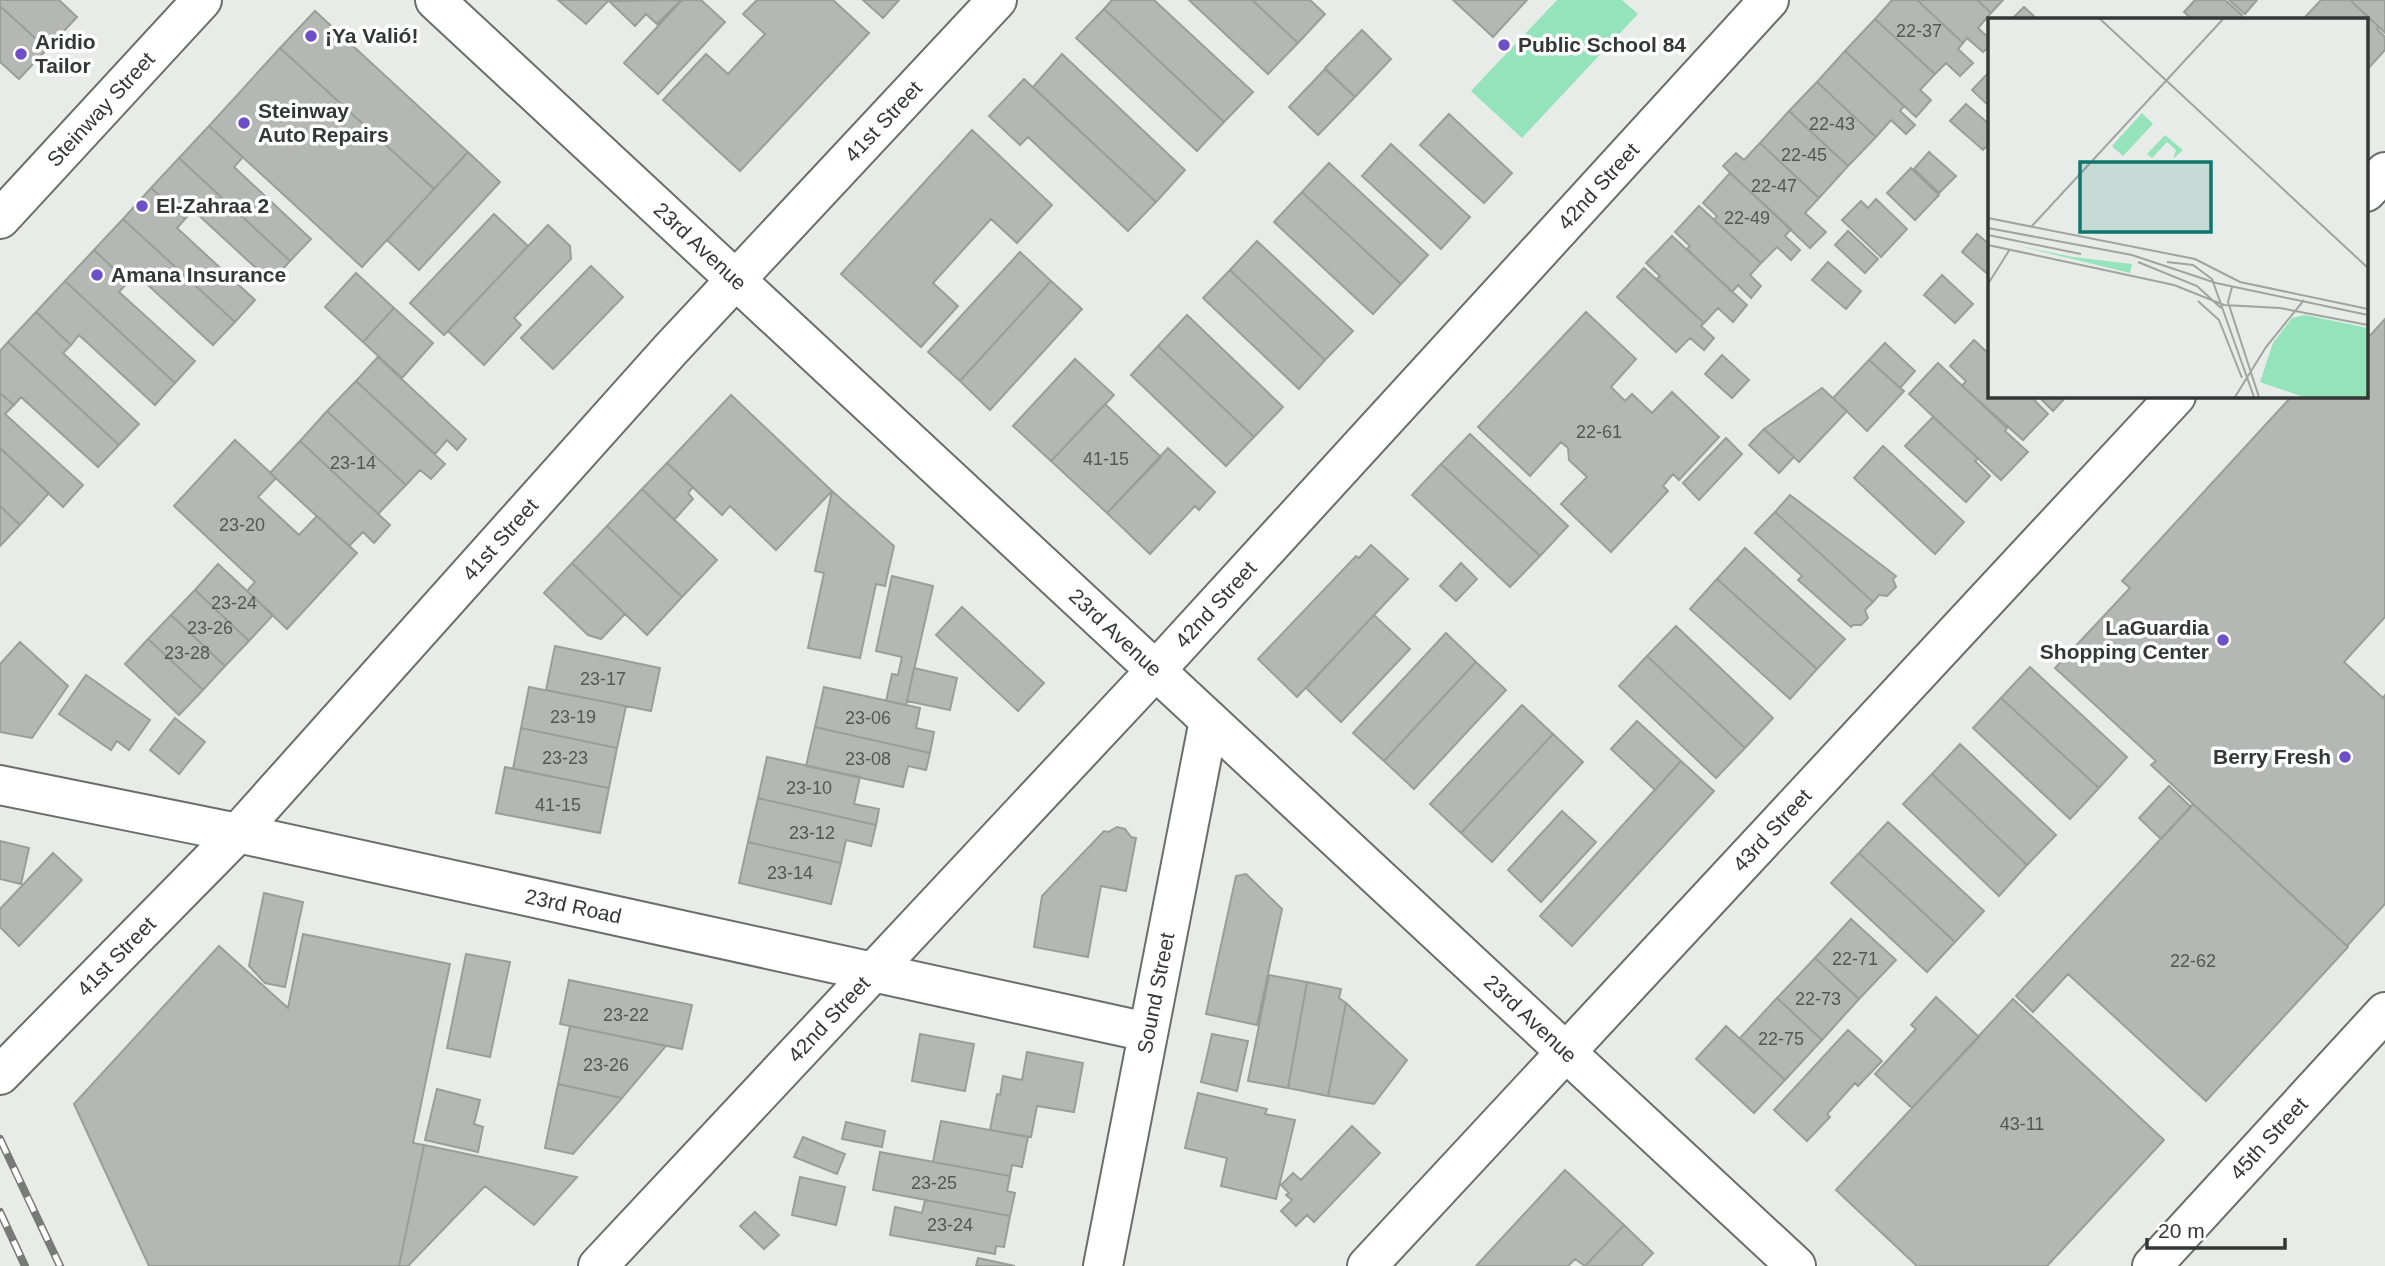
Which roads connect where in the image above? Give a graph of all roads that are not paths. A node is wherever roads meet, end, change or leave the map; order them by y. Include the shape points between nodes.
1 (202, 0) edge
2 (435, 0) edge
3 (998, 0) edge
4 (1769, 0) edge
5 (2385, 172) edge
6 (2368, 190) edge
7 (0, 219) edge
8 (735, 280) junction
9 (2175, 397) edge
10 (1156, 670) junction
11 (1209, 720) junction
12 (0, 785) edge
13 (238, 834) junction
14 (873, 972) junction
15 (2385, 1012) edge
16 (1147, 1031) junction
17 (1566, 1051) junction
18 (0, 1075) edge
19 (598, 1266) edge
20 (1103, 1266) edge
21 (1367, 1266) edge
22 (1796, 1266) edge
23 (2152, 1266) edge

1 - 7 street, Steinway Street
2 - 8 street, 23rd Avenue
3 - 8 street, 41st Street
4 - 10 street, 42nd Street
5 - 6 street
8 - 10 street, 23rd Avenue
8 - 13 street, 41st Street
9 - 17 street, 43rd Street
10 - 11 street, 23rd Avenue
10 - 14 street, 42nd Street
11 - 16 street, Sound Street
11 - 17 street, 23rd Avenue
12 - 13 street, 23rd Road
13 - 14 street, 23rd Road
13 - 18 street, 41st Street
14 - 16 street, 23rd Road
14 - 19 street, 42nd Street
15 - 23 street, 45th Street
16 - 20 street, Sound Street
17 - 21 street, 43rd Street
17 - 22 street, 23rd Avenue

